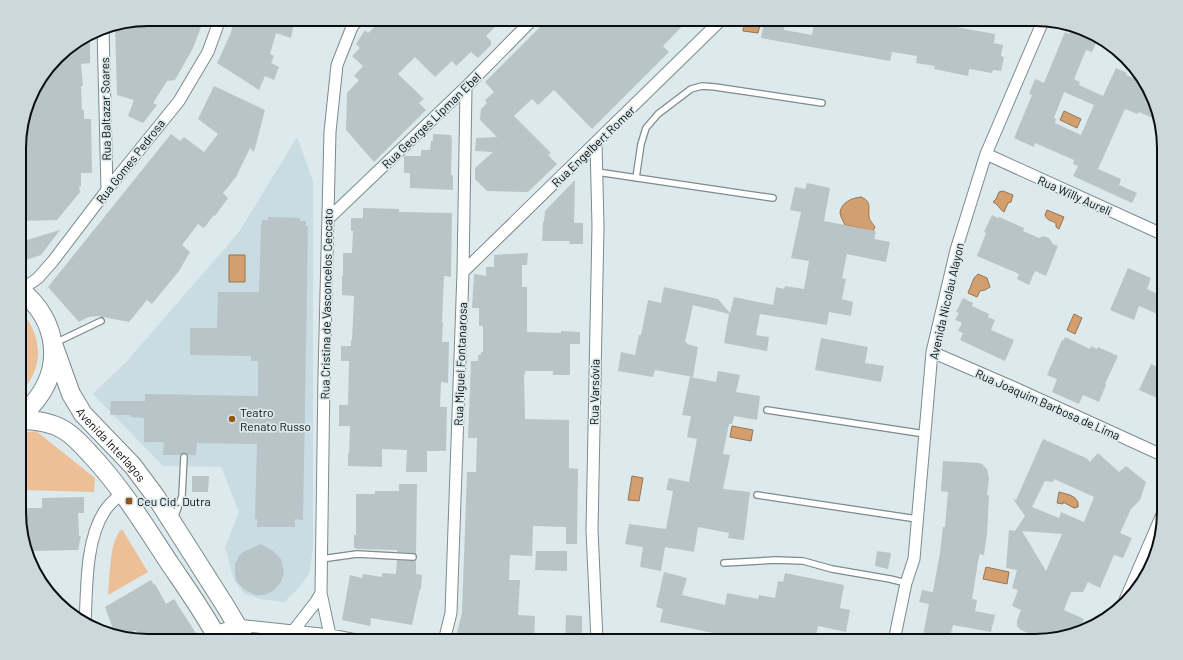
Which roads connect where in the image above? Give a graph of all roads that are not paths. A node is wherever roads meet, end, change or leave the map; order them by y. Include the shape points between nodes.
1 (217, 26) edge
2 (353, 26) edge
3 (526, 26) edge
4 (715, 26) edge
5 (1041, 26) edge
6 (103, 35) edge
7 (466, 87) junction
8 (822, 103) dead end
9 (596, 143) junction
10 (986, 154) junction
11 (597, 172) junction
12 (636, 178) junction
13 (107, 190) junction
14 (772, 198) dead end
15 (328, 219) junction
16 (1157, 232) edge
17 (463, 272) junction
18 (26, 286) edge
19 (26, 295) edge
20 (101, 322) dead end
21 (53, 344) junction
22 (932, 352) junction
23 (26, 410) edge
24 (767, 410) dead end
25 (26, 420) edge
26 (925, 434) junction
27 (1157, 453) edge
28 (184, 457) dead end
29 (123, 492) junction
30 (758, 495) dead end
31 (918, 519) junction
32 (172, 523) junction
33 (1156, 529) edge
34 (413, 557) dead end
35 (321, 559) junction
36 (724, 563) dead end
37 (906, 583) junction
38 (1130, 589) edge
39 (321, 593) junction
40 (86, 617) edge
41 (237, 625) junction
42 (294, 630) junction
43 (216, 634) edge
44 (221, 634) edge
45 (242, 634) edge
46 (323, 634) edge
47 (330, 634) edge
48 (446, 634) edge
49 (597, 634) edge
50 (895, 634) edge

1 - 13 street, Rua Gomes Pedrosa via 208,52 178,100
2 - 15 street, Rua Cristina de Vasconcelos Ceccato via 337,65 331,121
3 - 7 street, Rua Georges Lipman Ebel
4 - 9 street, Rua Engelbert Romer
5 - 10 street, Avenida Nicolau Alayon
6 - 13 street, Rua Baltazar Soares
7 - 15 street, Rua Georges Lipman Ebel
7 - 17 street, Rua Miguel Fontanarosa
8 - 12 lane via 715,87 702,86 691,89 658,114 646,128
9 - 11 street, Rua Varsóvia
9 - 17 street, Rua Engelbert Romer
10 - 16 street, Rua Willy Aureli
10 - 22 street, Avenida Nicolau Alayon via 956,250
11 - 12 lane
11 - 49 street, Rua Varsóvia via 592,530
12 - 14 lane
13 - 18 street, Rua Gomes Pedrosa via 54,261
15 - 35 street, Rua Cristina de Vasconcelos Ceccato
17 - 48 street, Rua Miguel Fontanarosa via 451,613
19 - 21 main road via 37,305 48,323
20 - 21 lane
21 - 23 main road via 52,366 45,388
21 - 32 main road, Avenida Interlagos via 71,394 83,414 133,466
22 - 26 street, Avenida Nicolau Alayon
22 - 27 street, Rua Joaquim Barbosa de Lima
24 - 26 lane
25 - 29 main road, Avenida Interlagos via 51,424 64,430 107,471
26 - 31 street, Avenida Nicolau Alayon
28 - 32 lane via 182,496
29 - 40 street via 104,513 97,527 88,572
29 - 43 main road, Avenida Interlagos
30 - 31 lane
31 - 37 street, Avenida Nicolau Alayon via 914,559
32 - 41 main road, Avenida Interlagos
33 - 38 street
34 - 35 lane via 357,554
35 - 39 street, Rua Cristina de Vasconcelos Ceccato
36 - 37 lane via 803,561
37 - 50 street, Avenida Nicolau Alayon
39 - 42 street
39 - 47 street, Rua Cristina de Vasconcelos Ceccato
41 - 42 street
41 - 44 street
41 - 45 main road, Avenida Interlagos
42 - 46 street

